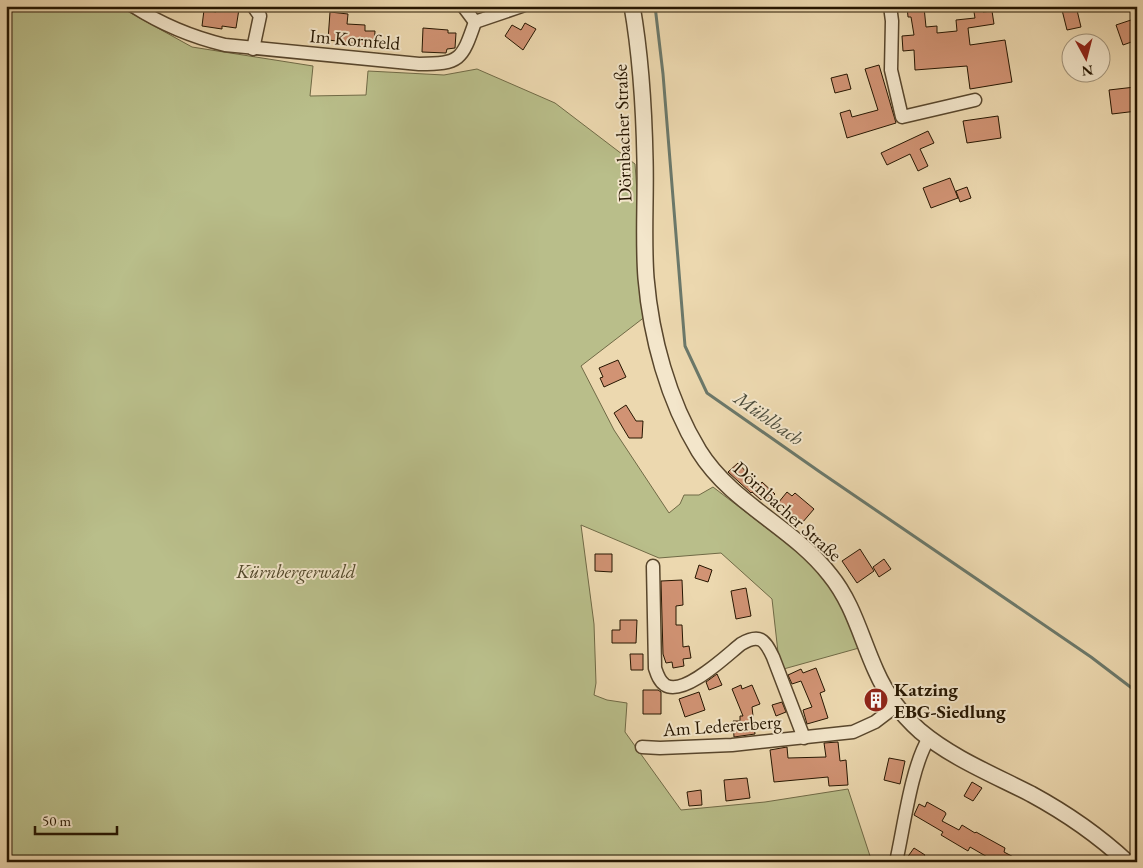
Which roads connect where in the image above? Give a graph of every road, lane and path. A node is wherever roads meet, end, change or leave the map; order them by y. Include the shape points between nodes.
1 (133, 6) edge
2 (253, 6) edge
3 (463, 6) edge
4 (522, 6) edge
5 (632, 6) edge
6 (890, 6) edge
7 (475, 22) junction
8 (253, 49) junction
9 (975, 100) dead end
10 (653, 566) dead end
11 (896, 706) junction
12 (804, 738) junction
13 (929, 738) junction
14 (642, 747) dead end
15 (896, 862) edge
16 (1127, 862) edge

1 - 8 street via 199,39
2 - 8 street via 260,16
3 - 7 street
4 - 7 street
5 - 11 street, Dörnbacher Straße via 643,105 650,315 676,402 700,452 716,474 753,508 797,541 830,574 847,602 876,672
6 - 9 street via 891,70 902,117
7 - 8 street, Im Kornfeld via 458,59 437,64
10 - 12 street, Am Ledererberg via 655,668 666,686 694,681 749,639 762,640 773,657
11 - 12 street, Am Ledererberg via 865,728
11 - 13 street, Dörnbacher Straße
12 - 14 street, Am Ledererberg via 732,745
13 - 15 street via 914,781
13 - 16 street, Dörnbacher Straße via 1057,809

